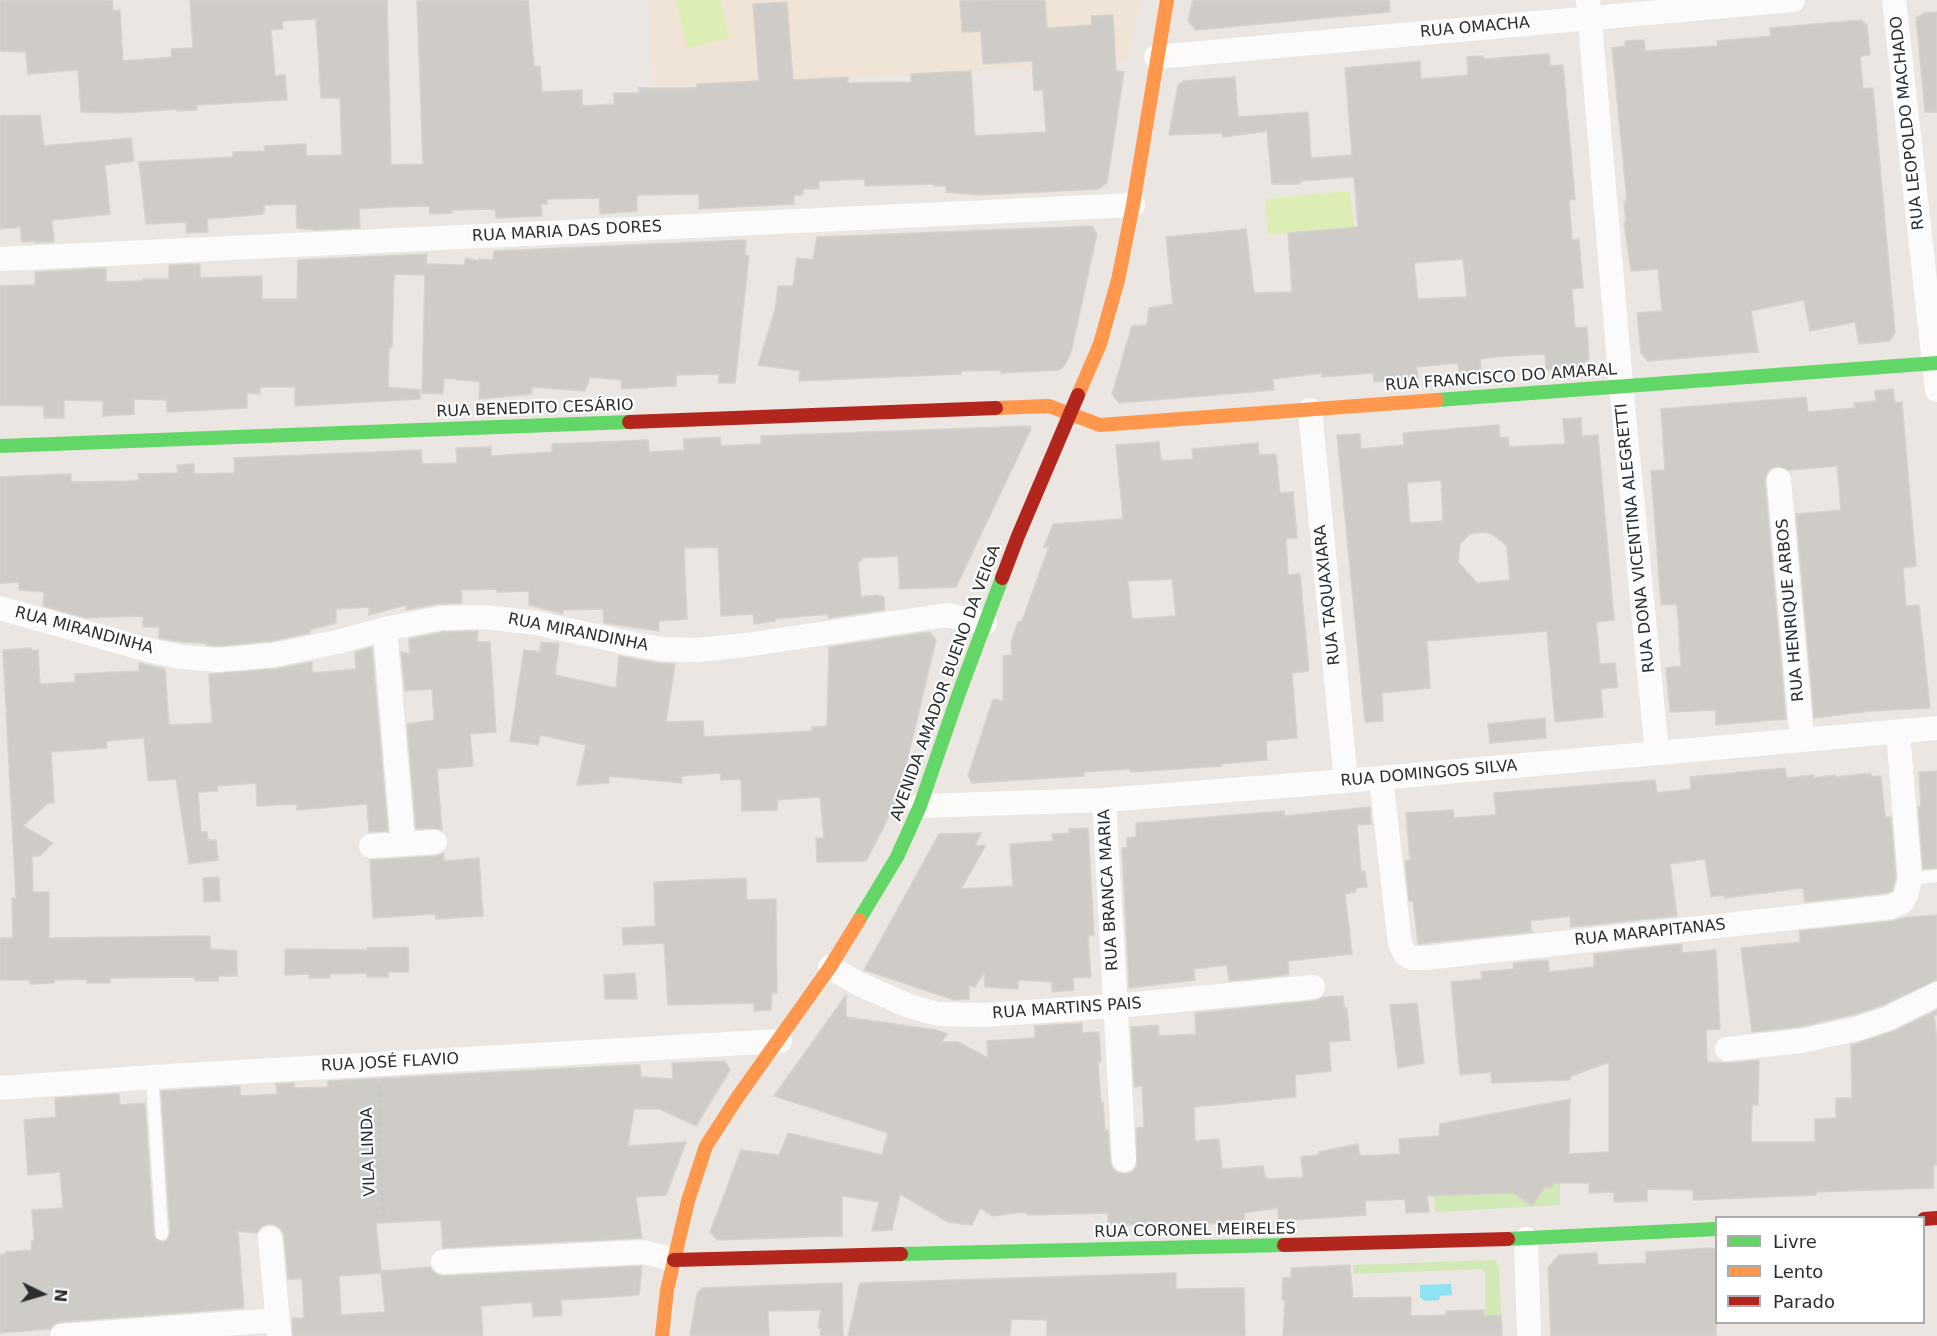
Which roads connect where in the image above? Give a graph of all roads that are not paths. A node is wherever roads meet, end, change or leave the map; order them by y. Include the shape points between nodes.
1 (1167, 0) edge
2 (1793, 0) edge
3 (1894, 0) edge
4 (1589, 9) edge
5 (1156, 57) junction
6 (1133, 205) junction
7 (0, 259) edge
8 (1936, 363) edge
9 (1621, 385) junction
10 (1937, 390) edge
11 (1310, 410) junction
12 (1070, 414) junction
13 (0, 446) edge
14 (1779, 480) dead end
15 (0, 608) edge
16 (985, 623) junction
17 (385, 629) junction
18 (1937, 728) edge
19 (1898, 732) junction
20 (1802, 740) junction
21 (1657, 753) junction
22 (1381, 778) junction
23 (1346, 781) junction
24 (1104, 800) junction
25 (920, 806) junction
26 (435, 842) dead end
27 (402, 844) junction
28 (371, 846) dead end
29 (1937, 876) edge
30 (1910, 879) junction
31 (830, 967) junction
32 (1313, 987) dead end
33 (1937, 994) edge
34 (1116, 1006) junction
35 (780, 1041) junction
36 (1727, 1049) dead end
37 (152, 1077) junction
38 (0, 1088) edge
39 (1124, 1160) dead end
40 (1715, 1229) edge
41 (162, 1234) dead end
42 (270, 1238) dead end
43 (1526, 1239) junction
44 (674, 1260) junction
45 (443, 1262) dead end
46 (279, 1328) edge
47 (62, 1336) edge
48 (662, 1336) edge
49 (1529, 1336) edge

1 - 5 street, AVENIDA AMADOR BUENO DA VEIGA
2 - 4 street, RUA OMACHA
3 - 8 street, RUA LEOPOLDO MACHADO
4 - 5 street, RUA OMACHA
4 - 9 street, RUA DONA VICENTINA ALEGRETTI
5 - 6 street, AVENIDA AMADOR BUENO DA VEIGA
6 - 7 street, RUA MARIA DAS DORES
6 - 12 street, AVENIDA AMADOR BUENO DA VEIGA via 1100,344
8 - 9 street, RUA FRANCISCO DO AMARAL
8 - 10 street, RUA LEOPOLDO MACHADO
9 - 11 street, RUA FRANCISCO DO AMARAL
9 - 21 street, RUA DONA VICENTINA ALEGRETTI
11 - 12 street, RUA FRANCISCO DO AMARAL via 1100,425
11 - 23 street, RUA TAQUAXIARA
12 - 13 street, RUA BENEDITO CESÁRIO via 1049,406
12 - 16 street, AVENIDA AMADOR BUENO DA VEIGA
14 - 20 street, RUA HENRIQUE ARBOS
15 - 17 street, RUA MIRANDINHA via 148,650 218,660 274,655
16 - 17 street, RUA MIRANDINHA via 946,615 697,650 662,649 536,623 486,617 441,618
16 - 25 street, AVENIDA AMADOR BUENO DA VEIGA
17 - 27 street
18 - 19 street, RUA DOMINGOS SILVA
19 - 20 street, RUA DOMINGOS SILVA
19 - 30 street
20 - 21 street, RUA DOMINGOS SILVA
21 - 22 street, RUA DOMINGOS SILVA
22 - 23 street, RUA DOMINGOS SILVA
22 - 30 street, RUA MARAPITANAS via 1400,944 1412,958 1891,906 1902,902
23 - 24 street, RUA DOMINGOS SILVA
24 - 25 street, RUA DOMINGOS SILVA
24 - 34 street, RUA BRANCA MARIA
25 - 31 street, AVENIDA AMADOR BUENO DA VEIGA via 897,857
26 - 27 street
27 - 28 street
29 - 30 lane
31 - 34 street, RUA MARTINS PAIS via 909,1006 938,1014 984,1015
31 - 35 street, AVENIDA AMADOR BUENO DA VEIGA
32 - 34 street, RUA MARTINS PAIS
33 - 36 street via 1860,1028 1801,1041
34 - 39 street, RUA BRANCA MARIA
35 - 37 street, RUA JOSÉ FLAVIO
35 - 44 street, AVENIDA AMADOR BUENO DA VEIGA via 706,1146
37 - 38 street, RUA JOSÉ FLAVIO
37 - 41 lane
40 - 43 street, RUA CORONEL MEIRELES
42 - 46 street
43 - 44 street, RUA CORONEL MEIRELES
43 - 49 street
44 - 45 street via 644,1252
44 - 48 street, AVENIDA AMADOR BUENO DA VEIGA
46 - 47 street

